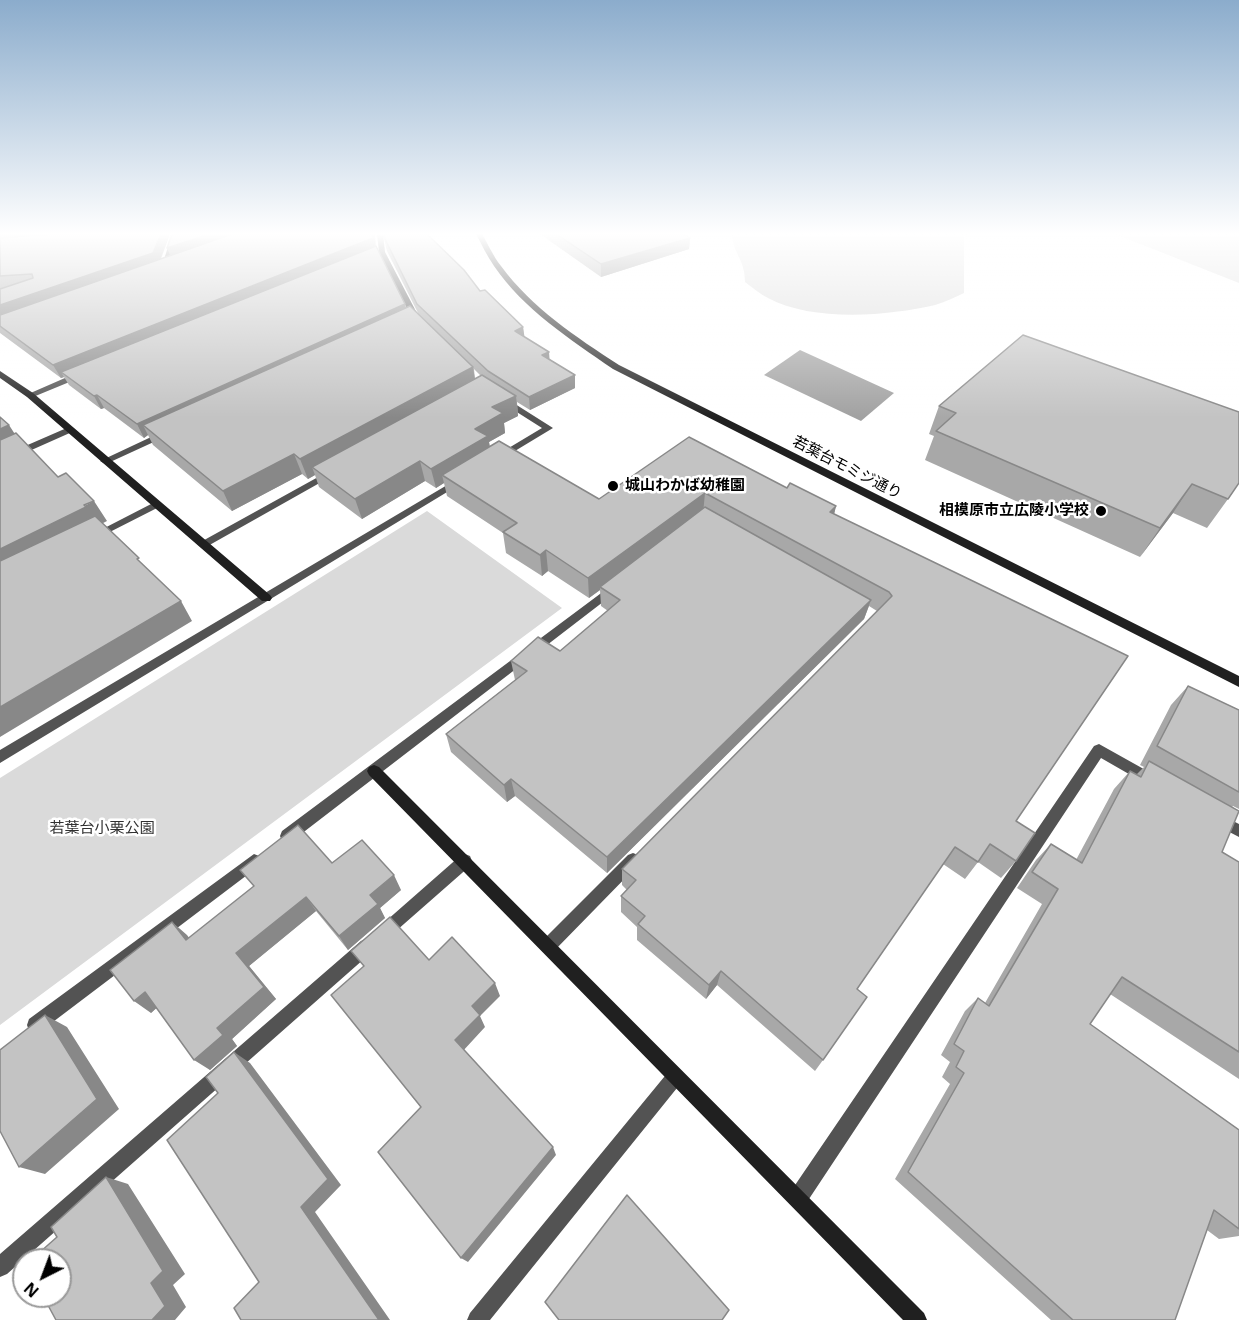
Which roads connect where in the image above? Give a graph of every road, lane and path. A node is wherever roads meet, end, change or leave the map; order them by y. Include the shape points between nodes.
1 (402, 296) edge
2 (522, 296) edge
3 (414, 323) edge
4 (85, 373) edge
5 (0, 374) edge
6 (494, 393) edge
7 (30, 395) junction
8 (180, 427) edge
9 (69, 430) junction
10 (0, 460) edge
11 (105, 461) junction
12 (488, 465) edge
13 (338, 469) edge
14 (467, 477) edge
15 (155, 505) junction
16 (82, 542) edge
17 (202, 544) junction
18 (627, 577) edge
19 (266, 598) junction
20 (1239, 682) edge
21 (0, 757) edge
22 (374, 771) junction
23 (1169, 790) edge
24 (1209, 814) edge
25 (1239, 831) edge
26 (640, 854) edge
27 (465, 861) junction
28 (548, 946) junction
29 (19, 1037) edge
30 (675, 1077) junction
31 (798, 1198) junction
32 (0, 1267) edge
33 (477, 1320) edge
34 (917, 1320) edge

1 - 3 street
2 - 20 street, 若葉台モミジ通り via 563,332 616,367
4 - 7 street
5 - 7 street
6 - 12 street via 548,428
7 - 9 street
8 - 11 street
9 - 10 street
9 - 11 street
11 - 15 street
13 - 17 street
14 - 19 street
15 - 16 street
15 - 17 street
17 - 19 street
18 - 22 street
19 - 21 street
22 - 27 street
22 - 29 street
23 - 31 street via 1099,750
24 - 25 street
26 - 28 street
27 - 28 street
27 - 32 street
28 - 30 street
30 - 31 street
30 - 33 street
31 - 34 street

